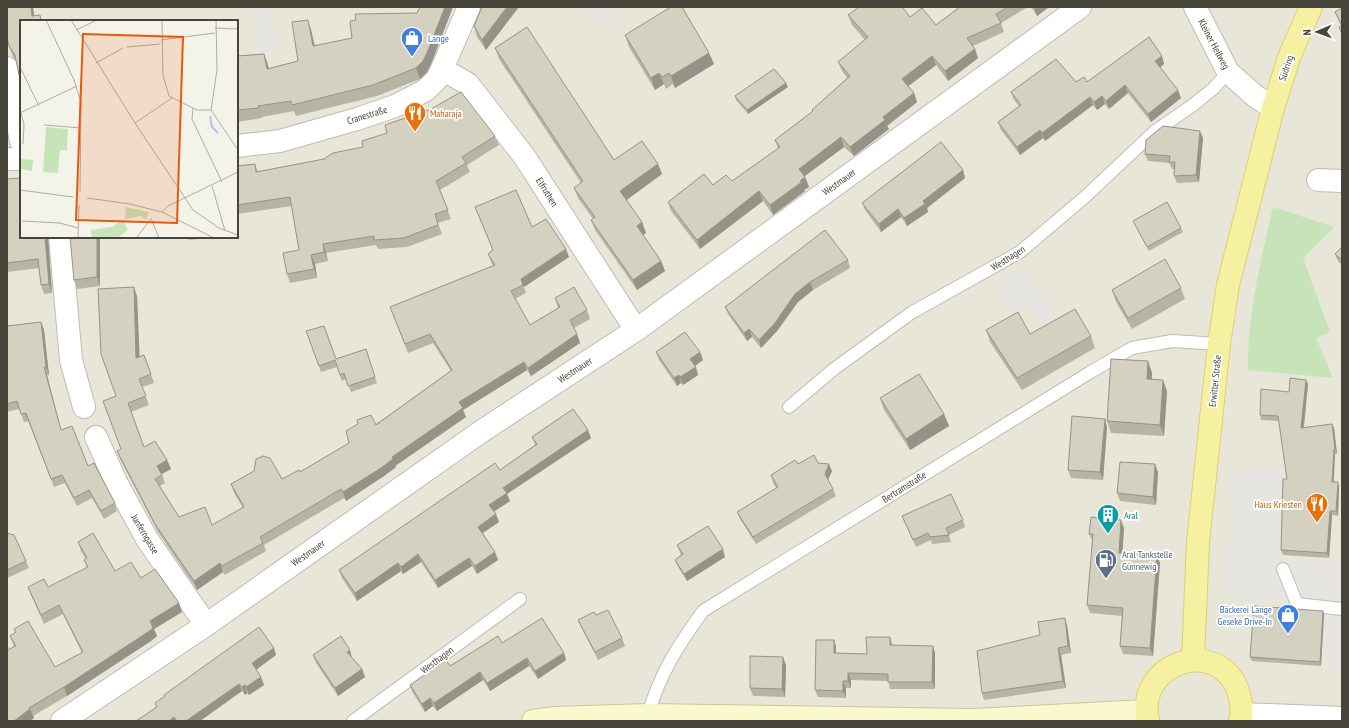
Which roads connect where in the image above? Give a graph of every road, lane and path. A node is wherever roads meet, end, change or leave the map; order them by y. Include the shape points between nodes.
1 (469, 7) edge
2 (1080, 7) edge
3 (1195, 7) edge
4 (1311, 7) edge
5 (7, 68) edge
6 (442, 69) junction
7 (1228, 72) junction
8 (1273, 108) junction
9 (20, 135) edge
10 (238, 146) edge
11 (7, 159) edge
12 (20, 159) edge
13 (1342, 179) edge
14 (1318, 180) dead end
15 (60, 238) edge
16 (636, 330) junction
17 (1219, 344) junction
18 (84, 407) dead end
19 (789, 407) dead end
20 (96, 436) dead end
21 (1284, 569) dead end
22 (520, 599) dead end
23 (1342, 609) edge
24 (206, 625) junction
25 (1193, 660) junction
26 (648, 715) junction
27 (1147, 716) edge
28 (1241, 717) edge
29 (1342, 718) edge
30 (687, 719) edge
31 (862, 720) edge
32 (62, 721) edge
33 (353, 721) edge
34 (533, 721) edge

1 - 6 street, Cranestraße
2 - 16 street, Westmauer
3 - 7 street, Kleiner Hellweg
4 - 8 main road, Südring via 1290,55
5 - 9 street
6 - 10 street, Cranestraße via 437,79 426,90 395,106 280,141
6 - 16 street, Elfruthen via 468,84 524,156
7 - 8 street, Kleiner Hellweg
7 - 19 lane, Westhagen via 1214,88 1154,132 1086,196 1020,252 911,313 834,369
8 - 17 main road, Erwitter Straße via 1228,285
11 - 12 street
13 - 14 street
15 - 18 street via 71,360
16 - 24 street, Westmauer via 482,431
17 - 25 main road, Erwitter Straße via 1198,542
17 - 26 lane, Bertramstraße via 1172,340 1132,348 1089,372 704,611 677,649 655,691
20 - 24 street, Junferngasse via 116,482 147,539
21 - 23 lane via 1297,604
22 - 33 lane, Westhagen
24 - 32 street, Westmauer
25 - 27 main road via 1178,663 1164,670 1154,682 1147,696
25 - 28 main road via 1209,663 1224,670 1241,698
26 - 30 main road
26 - 34 main road
27 - 31 main road
28 - 29 street
30 - 31 main road

